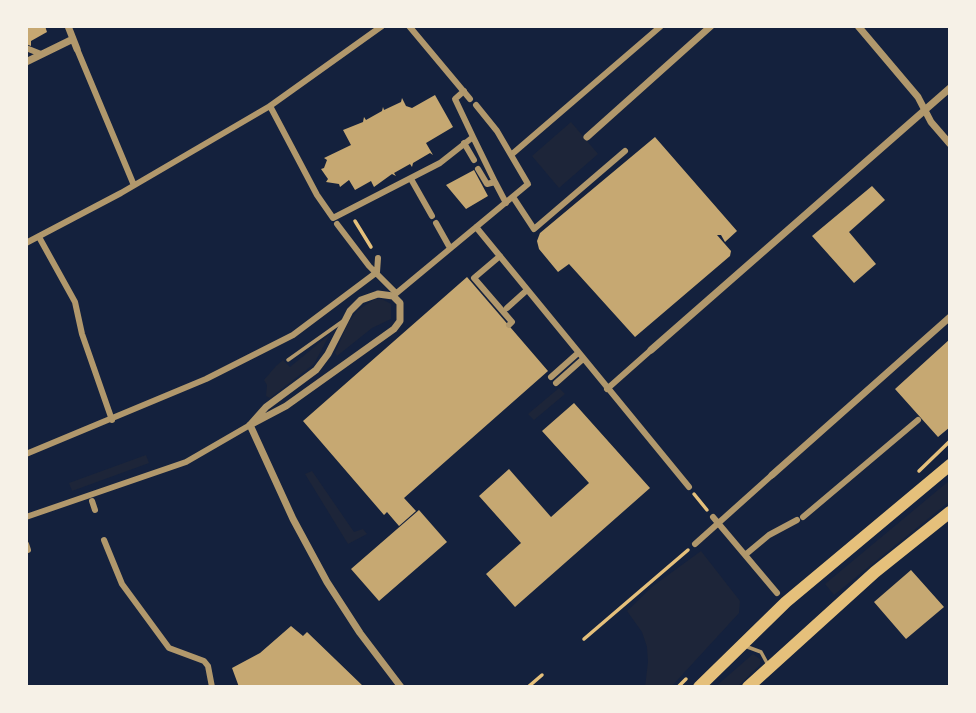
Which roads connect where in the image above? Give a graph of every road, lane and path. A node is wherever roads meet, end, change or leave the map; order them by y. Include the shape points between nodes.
1 (68, 26) edge
2 (382, 26) edge
3 (409, 26) edge
4 (661, 26) edge
5 (711, 26) edge
6 (858, 26) edge
7 (73, 39) junction
8 (26, 48) edge
9 (77, 49) joint
10 (41, 54) junction
11 (26, 62) edge
12 (950, 88) edge
13 (464, 91) junction
14 (470, 99) dead end
15 (476, 105) dead end
16 (270, 106) junction
17 (925, 110) junction
18 (473, 137) junction
19 (587, 137) dead end
20 (464, 143) junction
21 (950, 144) edge
22 (625, 151) dead end
23 (511, 155) junction
24 (474, 160) dead end
25 (478, 169) dead end
26 (411, 179) junction
27 (495, 182) junction
28 (133, 183) junction
29 (513, 197) junction
30 (506, 203) junction
31 (351, 211) junction
32 (355, 221) joint
33 (337, 224) dead end
34 (476, 227) junction
35 (39, 237) junction
36 (26, 243) edge
37 (450, 248) junction
38 (500, 256) junction
39 (378, 258) joint
40 (377, 272) junction
41 (527, 290) junction
42 (394, 295) junction
43 (505, 310) junction
44 (950, 317) edge
45 (343, 321) junction
46 (509, 325) dead end
47 (651, 350) joint
48 (578, 353) junction
49 (583, 359) junction
50 (288, 360) dead end
51 (551, 377) dead end
52 (556, 383) dead end
53 (607, 389) junction
54 (112, 420) junction
55 (918, 420) dead end
56 (250, 425) junction
57 (26, 454) edge
58 (950, 465) edge
59 (772, 475) joint
60 (689, 487) joint
61 (92, 501) dead end
62 (94, 510) dead end
63 (950, 512) edge
64 (26, 517) edge
65 (713, 517) joint
66 (718, 523) junction
67 (104, 540) dead end
68 (695, 544) joint
69 (745, 555) junction
70 (777, 593) dead end
71 (584, 639) dead end
72 (740, 646) junction
73 (767, 669) junction
74 (542, 676) dead end
75 (212, 687) edge
76 (401, 687) edge
77 (528, 687) edge
78 (699, 687) edge
79 (748, 687) edge

1 - 7 street
2 - 16 street
3 - 13 street
4 - 23 street
5 - 19 street
6 - 17 street
7 - 9 street
7 - 10 street
8 - 10 street
9 - 28 street
10 - 11 street
12 - 17 street
13 - 14 street
13 - 18 street via 455,99
15 - 23 street
16 - 28 street
16 - 31 street via 333,218
17 - 21 street
17 - 47 street
18 - 20 street
18 - 27 street
20 - 24 street
20 - 26 street
22 - 29 street via 534,229
23 - 29 street via 528,184
25 - 27 street via 487,184
26 - 31 street
26 - 37 street
27 - 30 street
28 - 35 street
29 - 30 street
30 - 34 street
31 - 32 street
32 - 39 path
33 - 40 street
34 - 37 street
34 - 38 street
35 - 36 street
35 - 54 street via 75,302
37 - 42 street
38 - 41 street
38 - 43 street via 474,278
39 - 40 street
40 - 42 street
40 - 54 street via 285,340
41 - 43 street
41 - 48 street
42 - 45 street via 369,295
42 - 56 street via 402,313 394,329 286,406
43 - 46 street via 512,322
44 - 59 street
45 - 50 lane
45 - 56 street via 316,370
47 - 53 street
48 - 49 street
48 - 51 street
49 - 52 street
49 - 53 street
53 - 60 street
54 - 57 street
55 - 69 street via 800,519
56 - 64 street via 186,462
56 - 76 street via 327,582
58 - 72 main road
59 - 66 street
60 - 65 path
61 - 62 street
63 - 73 main road
65 - 66 street
66 - 68 street
66 - 69 street
67 - 75 street via 121,584 169,648 204,661
68 - 71 path
69 - 70 street
72 - 73 lane via 761,652
72 - 78 main road
73 - 79 main road
74 - 77 path

